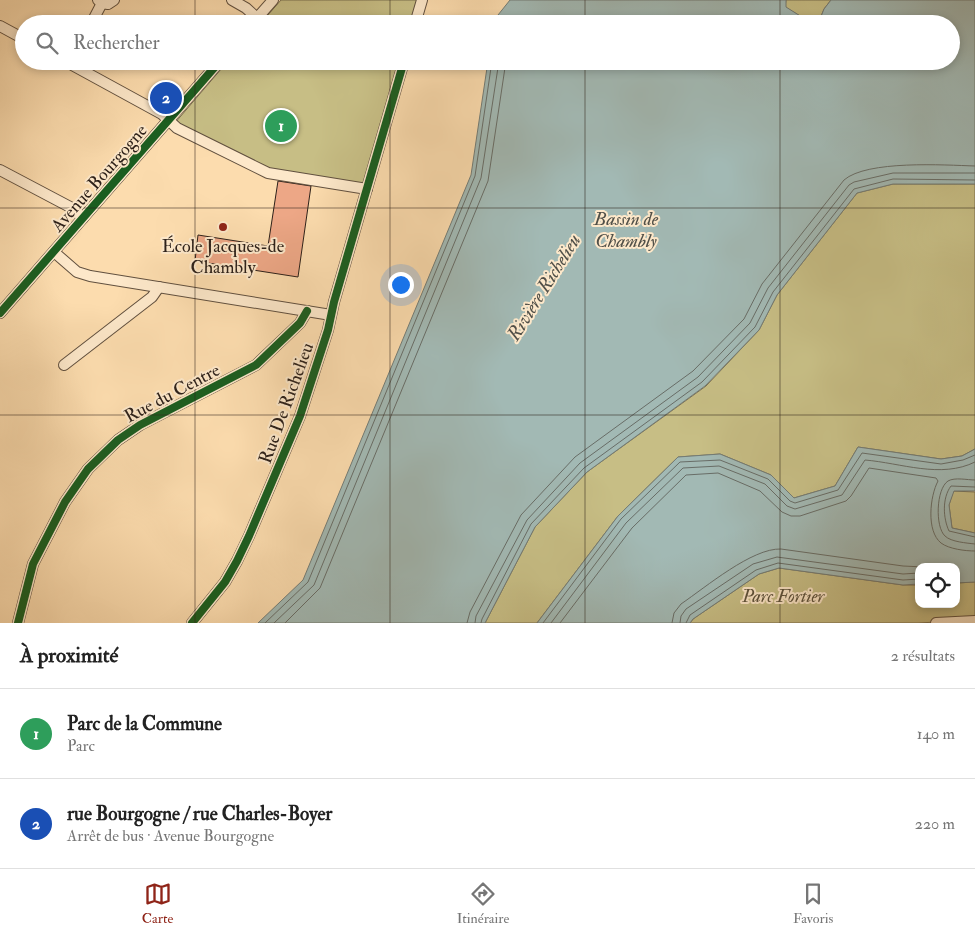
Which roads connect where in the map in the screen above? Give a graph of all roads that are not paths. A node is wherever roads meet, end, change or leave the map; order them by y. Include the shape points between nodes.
1 (114, 0) edge
2 (232, 0) edge
3 (273, 0) edge
4 (422, 0) edge
5 (100, 2) edge
6 (248, 4) edge
7 (95, 15) edge
8 (259, 15) edge
9 (418, 15) edge
10 (0, 26) edge
11 (15, 34) edge
12 (83, 70) edge
13 (212, 70) edge
14 (401, 70) edge
15 (169, 120) junction
16 (0, 170) edge
17 (367, 189) junction
18 (83, 218) junction
19 (54, 252) junction
20 (159, 287) junction
21 (4, 302) edge
22 (307, 311) junction
23 (0, 313) edge
24 (331, 315) junction
25 (64, 364) dead end
26 (975, 621) edge
27 (955, 622) edge
28 (18, 623) edge
29 (192, 623) edge
30 (936, 623) edge

1 - 5 street via 108,4
2 - 6 street
3 - 8 street
4 - 9 street
5 - 7 street
10 - 11 street
12 - 15 street
13 - 15 street, Avenue Bourgogne
14 - 17 street, Rue De Richelieu
15 - 17 street via 177,128 268,173
15 - 18 street, Avenue Bourgogne
16 - 18 street via 72,208
17 - 24 street, Rue De Richelieu
18 - 19 street, Avenue Bourgogne
19 - 20 street via 83,274
19 - 21 street, Avenue Bourgogne
20 - 22 street
20 - 25 street via 156,293
21 - 23 street, Avenue Bourgogne
22 - 24 street
22 - 28 street, Rue du Centre via 303,320 256,365 140,425 94,463 64,502 33,564
24 - 29 street, Rue De Richelieu via 298,421 242,550 225,582
26 - 27 street
27 - 30 street

